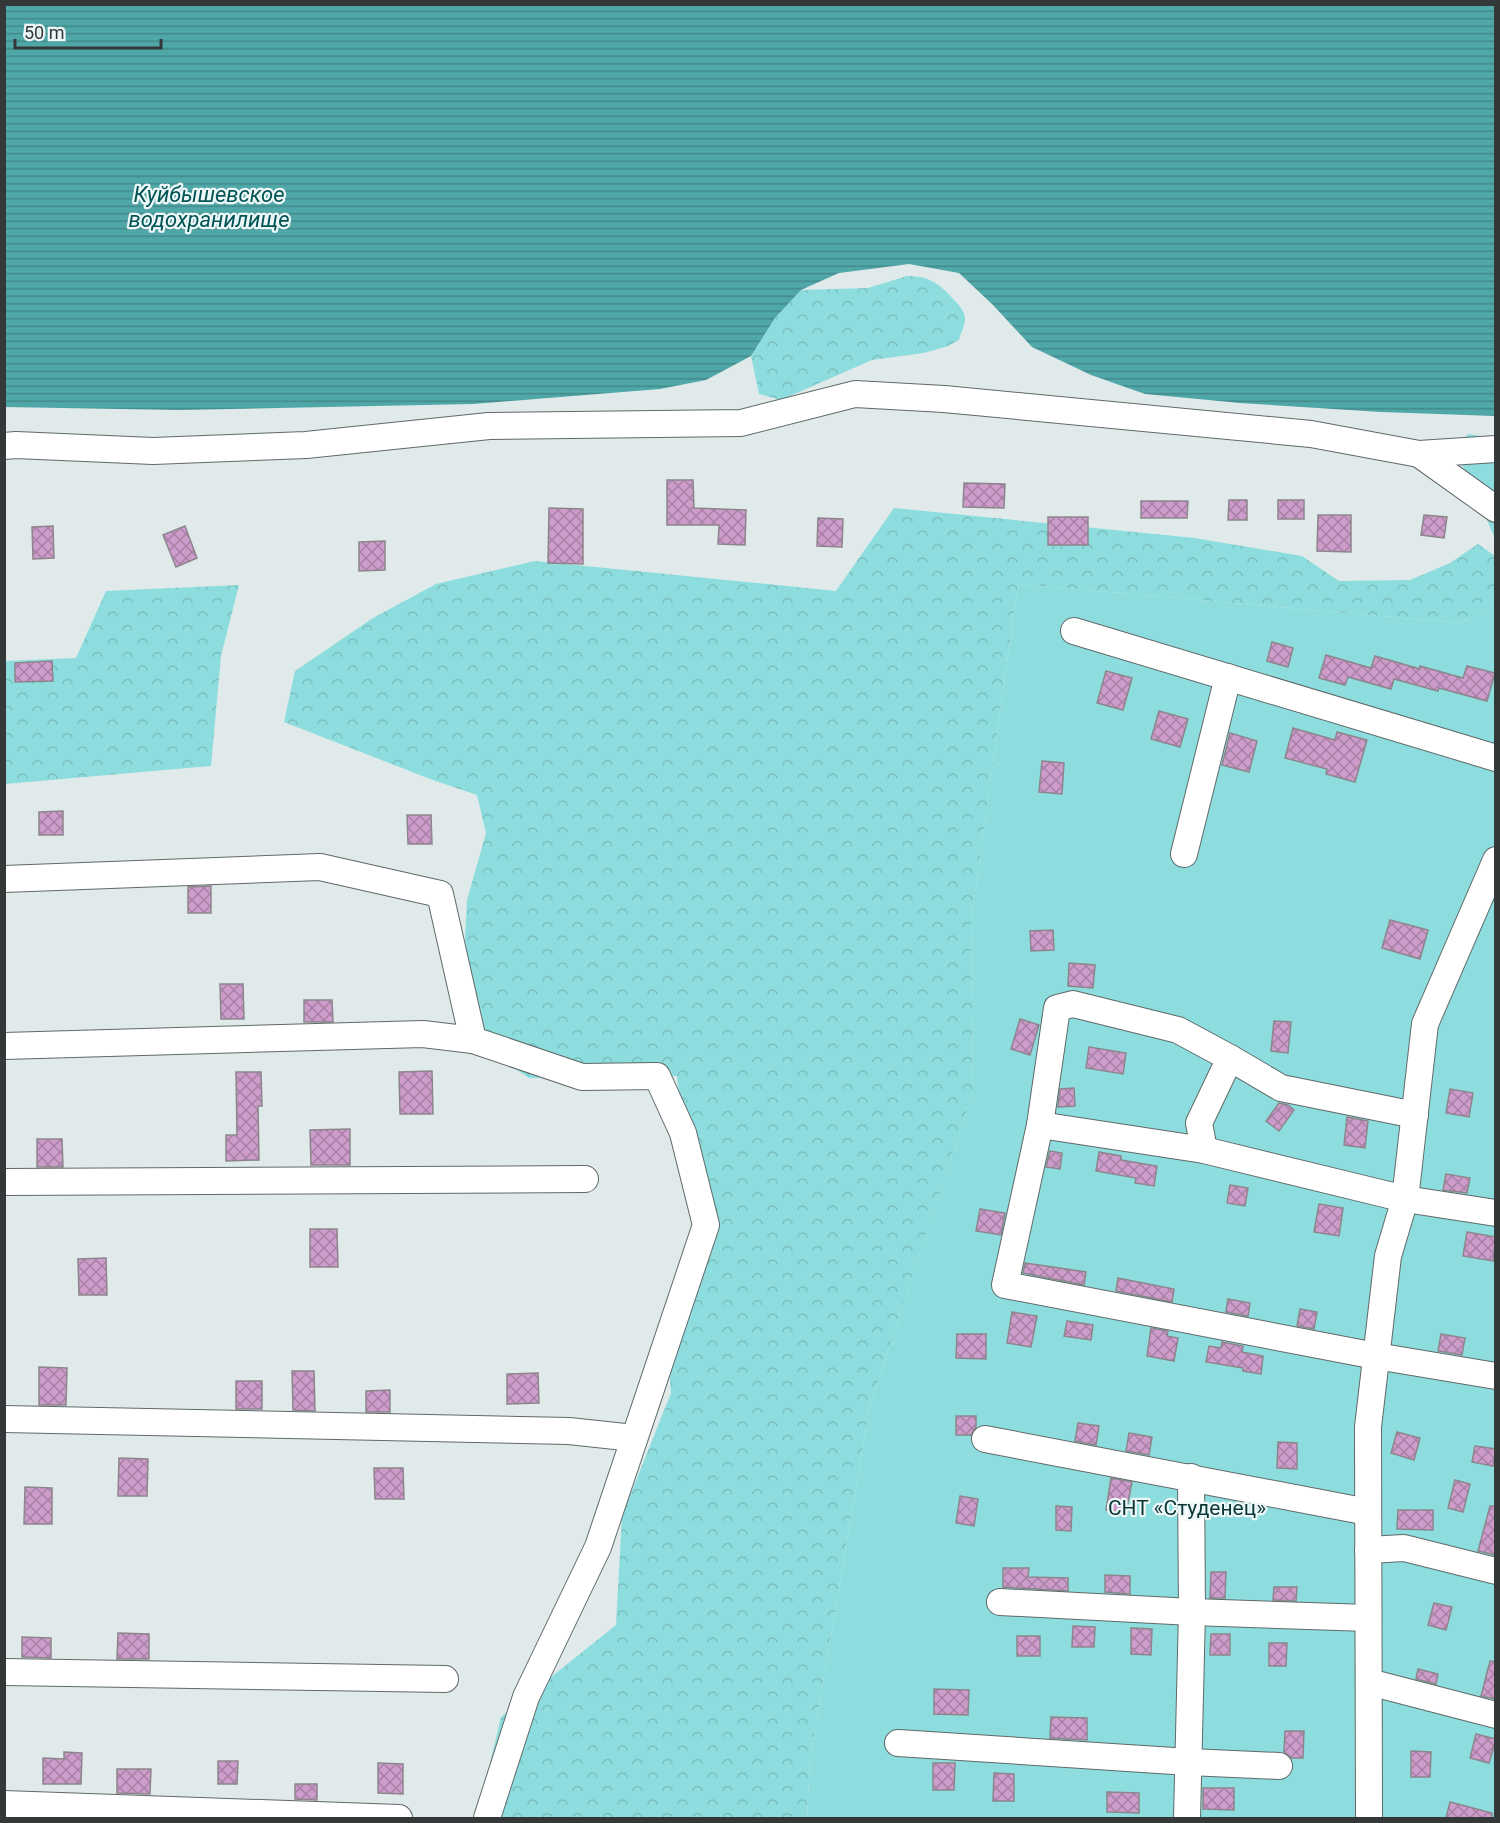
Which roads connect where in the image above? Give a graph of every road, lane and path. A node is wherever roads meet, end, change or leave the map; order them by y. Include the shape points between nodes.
1 (4, 446) edge
2 (1496, 449) edge
3 (1419, 454) junction
4 (1496, 509) edge
5 (1074, 631) dead end
6 (1228, 677) junction
7 (1496, 758) edge
8 (1184, 854) dead end
9 (1496, 860) edge
10 (4, 879) edge
11 (473, 1040) junction
12 (4, 1046) edge
13 (1230, 1058) junction
14 (1415, 1115) junction
15 (1040, 1125) junction
16 (1204, 1150) junction
17 (585, 1179) dead end
18 (4, 1182) edge
19 (1405, 1199) junction
20 (1496, 1214) edge
21 (1376, 1356) junction
22 (1496, 1376) edge
23 (4, 1419) edge
24 (634, 1438) junction
25 (985, 1439) dead end
26 (1191, 1477) junction
27 (1368, 1512) junction
28 (1368, 1550) junction
29 (1496, 1571) edge
30 (1000, 1602) dead end
31 (1192, 1612) junction
32 (1368, 1618) junction
33 (4, 1672) edge
34 (445, 1679) dead end
35 (1368, 1682) junction
36 (1496, 1716) edge
37 (898, 1743) dead end
38 (1189, 1762) junction
39 (1279, 1766) dead end
40 (4, 1804) edge
41 (399, 1818) edge
42 (487, 1818) edge
43 (1187, 1818) edge
44 (1369, 1818) edge

1 - 3 street via 153,451 306,445 489,426 741,423 855,394 1311,434
2 - 3 street
3 - 4 street
5 - 6 street
6 - 7 street
6 - 8 street
9 - 14 street via 1425,1024
10 - 11 street via 320,867 440,894
11 - 12 street via 423,1035
11 - 24 street via 582,1077 657,1076 683,1133 706,1225
13 - 14 street via 1281,1088
13 - 15 street via 1178,1030 1073,1004 1057,1008
13 - 16 street via 1198,1123
14 - 19 street
15 - 16 street
15 - 21 street via 1005,1285
16 - 19 street
17 - 18 street
19 - 20 street
19 - 21 street via 1388,1256
21 - 22 street
21 - 27 street via 1368,1427
23 - 24 street via 569,1431
24 - 42 street via 598,1547 526,1697
25 - 26 street
26 - 27 street
26 - 31 street
27 - 28 street
28 - 29 street via 1404,1548
28 - 32 street
30 - 31 street
31 - 32 street
31 - 38 street
32 - 35 street
33 - 34 street
35 - 36 street
35 - 44 street
37 - 38 street
38 - 39 street
38 - 43 street
40 - 41 street

